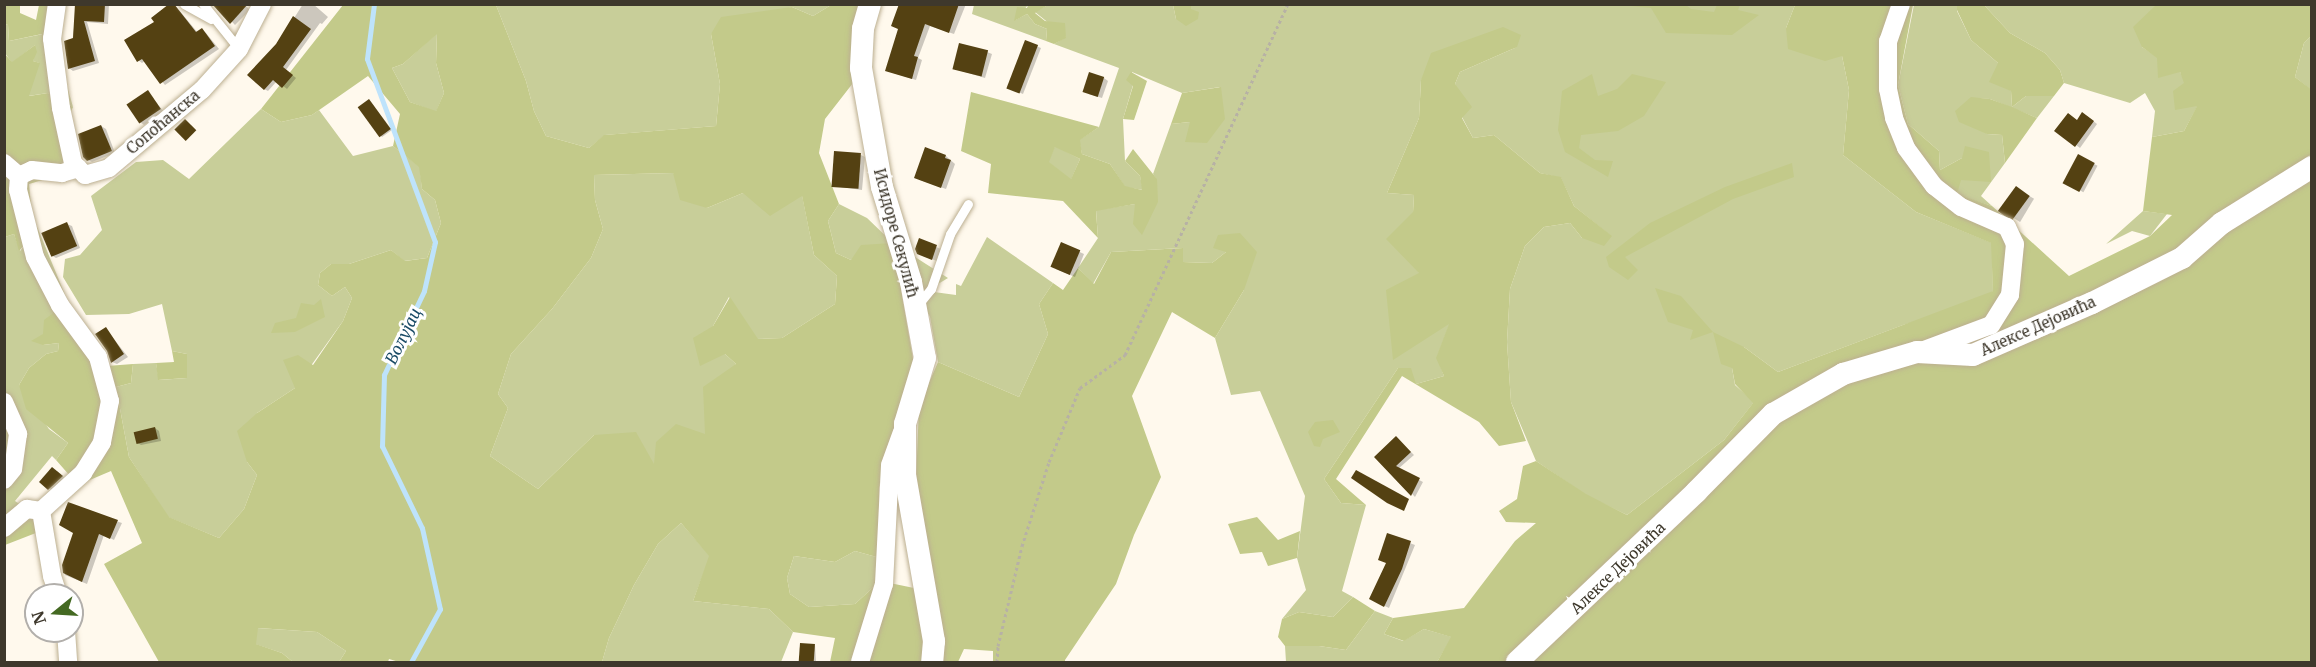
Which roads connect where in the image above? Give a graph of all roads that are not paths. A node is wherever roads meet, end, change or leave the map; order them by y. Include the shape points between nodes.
1 (57, 4) edge
2 (184, 4) edge
3 (202, 4) edge
4 (262, 4) edge
5 (870, 4) edge
6 (1901, 4) edge
7 (216, 21) junction
8 (239, 49) junction
9 (4, 163) edge
10 (2312, 167) edge
11 (78, 168) junction
12 (19, 176) junction
13 (968, 204) dead end
14 (916, 308) junction
15 (1917, 352) junction
16 (4, 402) edge
17 (905, 424) junction
18 (4, 480) edge
19 (41, 511) junction
20 (4, 528) edge
21 (54, 583) edge
22 (67, 643) edge
23 (68, 663) edge
24 (860, 663) edge
25 (932, 663) edge
26 (1517, 663) edge

1 - 11 street via 52,39 73,163
2 - 7 lane
3 - 7 lane
4 - 8 street, Сопоћанска
5 - 14 street, Исидоре Секулић via 862,29 861,68 882,187
6 - 15 street via 1888,42 1888,89 1906,148 1934,186 1961,207 2007,227 2015,244 2010,296 1991,325
7 - 8 lane
8 - 11 street, Сопоћанска via 202,90 109,168 85,175
9 - 12 street
10 - 15 street, Алексе Дејовића via 2222,223 2182,258 2092,303 1973,355
11 - 12 street via 62,173 32,170
12 - 19 street via 18,190 35,257 60,305 98,357 110,401 102,442 83,473
13 - 14 lane via 950,234 931,289
14 - 17 street, Исидоре Секулић via 925,358
15 - 26 street, Алексе Дејовића via 1843,374 1773,414
16 - 18 street via 18,434 13,469
17 - 24 street, Исидоре Секулић via 890,465 884,584
17 - 25 street, Исидоре Секулић via 905,475 934,641
19 - 20 street via 27,509
19 - 21 street
22 - 23 street

